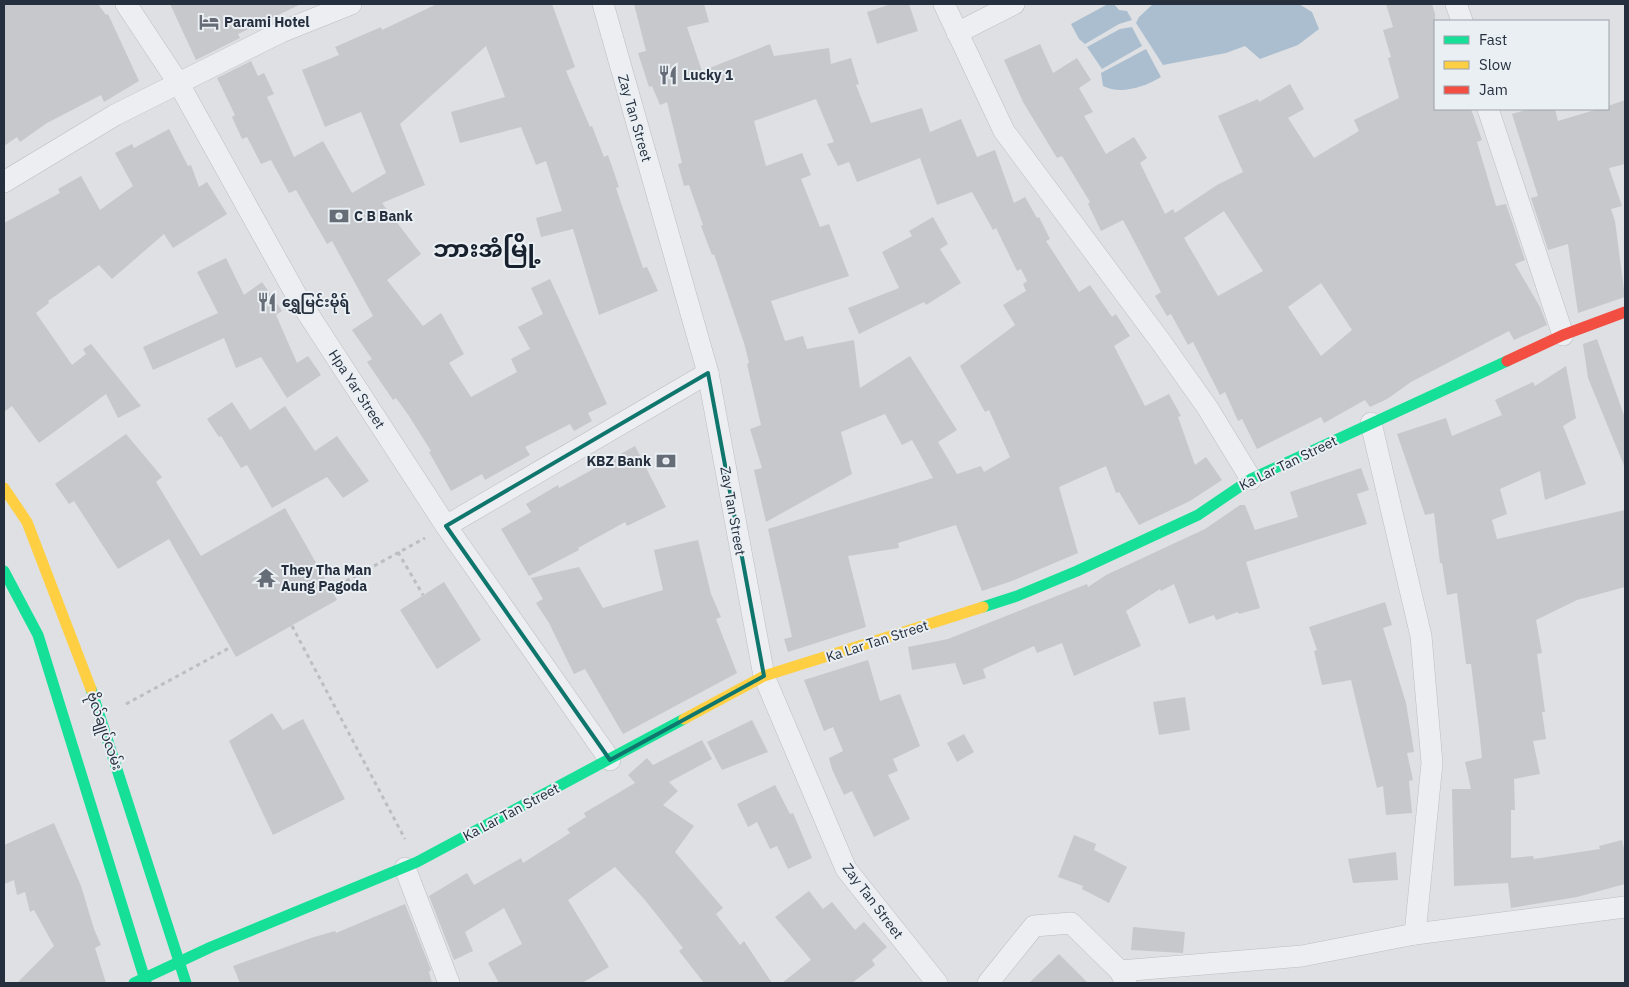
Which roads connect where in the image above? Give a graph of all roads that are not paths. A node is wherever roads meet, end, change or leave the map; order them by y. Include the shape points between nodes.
1 (126, 4) edge
2 (352, 4) edge
3 (603, 4) edge
4 (944, 4) edge
5 (1014, 4) edge
6 (1456, 4) edge
7 (1462, 20) edge
8 (957, 33) junction
9 (179, 84) junction
10 (1488, 110) edge
11 (4, 182) edge
12 (1625, 312) edge
13 (1563, 335) junction
14 (708, 373) junction
15 (1372, 423) junction
16 (1250, 479) junction
17 (4, 488) edge
18 (446, 526) junction
19 (4, 571) edge
20 (764, 676) junction
21 (610, 760) junction
22 (411, 865) junction
23 (1625, 907) edge
24 (1415, 934) junction
25 (179, 961) junction
26 (1123, 977) edge
27 (141, 981) edge
28 (186, 983) edge
29 (449, 983) edge
30 (936, 983) edge
31 (988, 983) edge

1 - 9 street, Hpa Yar Street
2 - 9 street via 281,32
3 - 14 street, Zay Tan Street
4 - 8 street
5 - 8 street
6 - 7 street
8 - 16 street via 1004,131 1161,342 1207,408
9 - 11 street via 116,115
9 - 18 street, Hpa Yar Street via 299,300
10 - 13 street
12 - 13 street, Ka Lar Tan Street
13 - 15 street, Ka Lar Tan Street
14 - 18 street
14 - 20 street, Zay Tan Street
15 - 16 street, Ka Lar Tan Street
15 - 24 street via 1421,636 1432,762
16 - 20 street, Ka Lar Tan Street via 1198,515 1138,545 1017,596
17 - 25 street, ဗိုလ်ချုပ်လမ်း via 27,522 102,717
18 - 21 street, Hpa Yar Street
19 - 27 street via 38,636
20 - 21 street, Ka Lar Tan Street
20 - 30 street, Zay Tan Street via 846,869
21 - 22 street, Ka Lar Tan Street
22 - 25 street, Ka Lar Tan Street
22 - 29 street
23 - 24 street
24 - 26 street via 1302,956
25 - 27 street, Ka Lar Tan Street
25 - 28 street, ဗိုလ်ချုပ်လမ်း
26 - 31 street via 1071,924 1034,926

